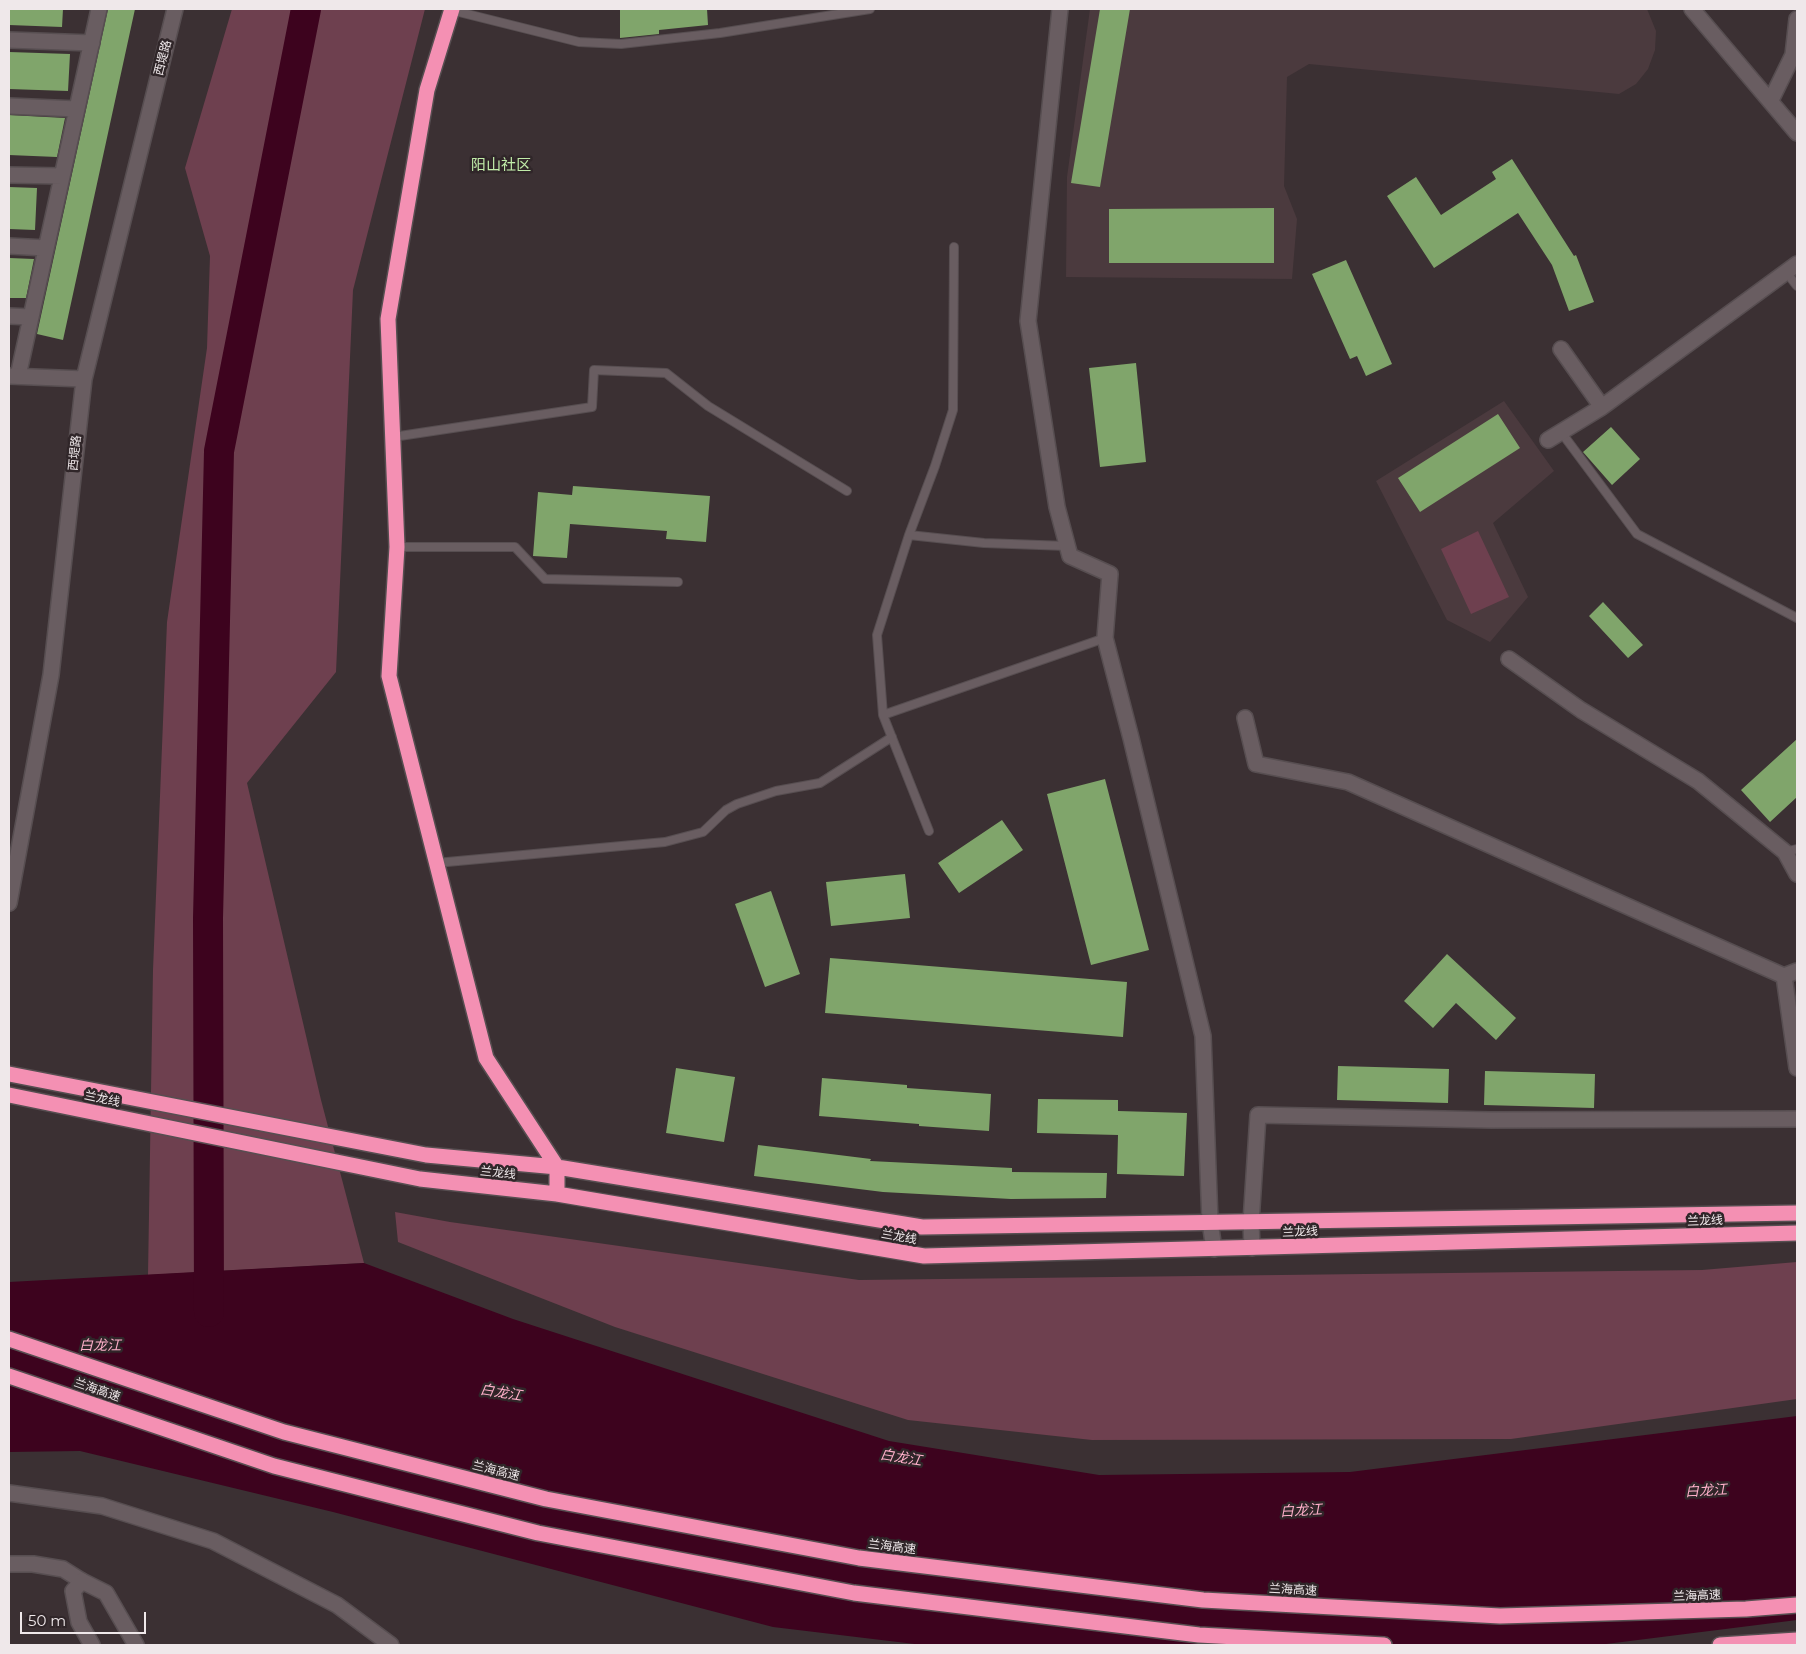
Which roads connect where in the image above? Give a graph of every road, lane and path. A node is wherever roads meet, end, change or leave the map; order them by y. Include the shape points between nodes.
1 (100, 9) edge
2 (175, 9) edge
3 (452, 9) edge
4 (870, 9) edge
5 (1060, 9) edge
6 (1692, 9) edge
7 (1797, 19) edge
8 (9, 40) edge
9 (92, 44) junction
10 (1771, 100) junction
11 (9, 106) edge
12 (77, 109) junction
13 (1797, 132) edge
14 (9, 175) edge
15 (62, 176) junction
16 (9, 246) edge
17 (954, 247) dead end
18 (46, 248) junction
19 (1791, 268) edge
20 (1797, 286) edge
21 (9, 316) edge
22 (31, 317) junction
23 (1561, 349) dead end
24 (13, 376) edge
25 (84, 379) junction
26 (1602, 407) junction
27 (1561, 432) junction
28 (392, 437) junction
29 (1548, 440) dead end
30 (847, 491) dead end
31 (909, 535) junction
32 (1067, 546) junction
33 (397, 547) junction
34 (678, 582) dead end
35 (1797, 618) edge
36 (1104, 638) junction
37 (1510, 659) dead end
38 (883, 715) junction
39 (1245, 718) dead end
40 (892, 737) junction
41 (929, 831) dead end
42 (1791, 850) edge
43 (436, 863) junction
44 (1797, 874) edge
45 (9, 903) edge
46 (1791, 974) edge
47 (1797, 1061) edge
48 (15, 1075) edge
49 (14, 1096) edge
50 (1797, 1119) edge
51 (557, 1168) junction
52 (557, 1194) junction
53 (1797, 1213) edge
54 (1210, 1222) junction
55 (1251, 1222) junction
56 (1797, 1234) edge
57 (1252, 1248) junction
58 (1214, 1249) junction
59 (9, 1339) edge
60 (9, 1376) edge
61 (9, 1493) edge
62 (9, 1564) edge
63 (82, 1581) junction
64 (1797, 1605) edge
65 (1797, 1640) edge
66 (92, 1645) edge
67 (136, 1645) edge
68 (391, 1645) edge
69 (1384, 1645) edge
70 (1720, 1645) edge

1 - 9 street
2 - 25 street, 西堤路
3 - 4 lane via 579,42 621,44
3 - 28 highway via 427,90 388,319
5 - 32 street via 1028,321 1057,507
6 - 10 street
7 - 10 street via 1793,55
8 - 9 street
9 - 12 street
10 - 13 street
11 - 12 street
12 - 15 street
14 - 15 street
15 - 18 street
16 - 18 street
17 - 31 lane via 952,410 936,466
18 - 22 street
19 - 20 lane
19 - 26 street
21 - 22 street
22 - 24 street
23 - 26 street
24 - 25 street
25 - 45 street, 西堤路 via 50,675
26 - 27 street
27 - 29 street
27 - 35 lane via 1637,534
28 - 30 lane via 592,407 594,370 666,373 708,406
28 - 33 highway
31 - 32 lane via 984,543
31 - 38 lane via 877,635
32 - 36 street via 1070,556 1110,574
33 - 34 lane via 515,547 545,579
33 - 43 highway via 389,676
36 - 38 lane
36 - 54 street via 1203,1036
37 - 42 street via 1581,710 1698,781
38 - 40 lane
39 - 46 street via 1256,764 1348,782
40 - 41 lane
40 - 43 lane via 820,783 737,804 703,832 655,843
42 - 44 street
43 - 51 highway via 486,1058
46 - 47 street
48 - 51 highway, 兰龙线 via 426,1155
49 - 52 highway, 兰龙线 via 420,1179
50 - 55 street via 1491,1120 1258,1114
51 - 52 highway
51 - 54 highway, 兰龙线 via 922,1227
52 - 58 highway, 兰龙线 via 924,1256
53 - 55 highway, 兰龙线
54 - 55 highway, 兰龙线
54 - 58 street
55 - 57 street
56 - 57 highway, 兰龙线
57 - 58 highway, 兰龙线
59 - 64 highway, 兰海高速 via 284,1432 546,1499 859,1558 1203,1600 1500,1616
60 - 69 highway, 兰海高速 via 274,1466 538,1533 854,1593 1199,1635
61 - 68 street via 102,1506 213,1541 336,1605
62 - 63 street via 63,1569
63 - 66 street via 73,1591 79,1622
63 - 67 street via 106,1593
65 - 70 highway

